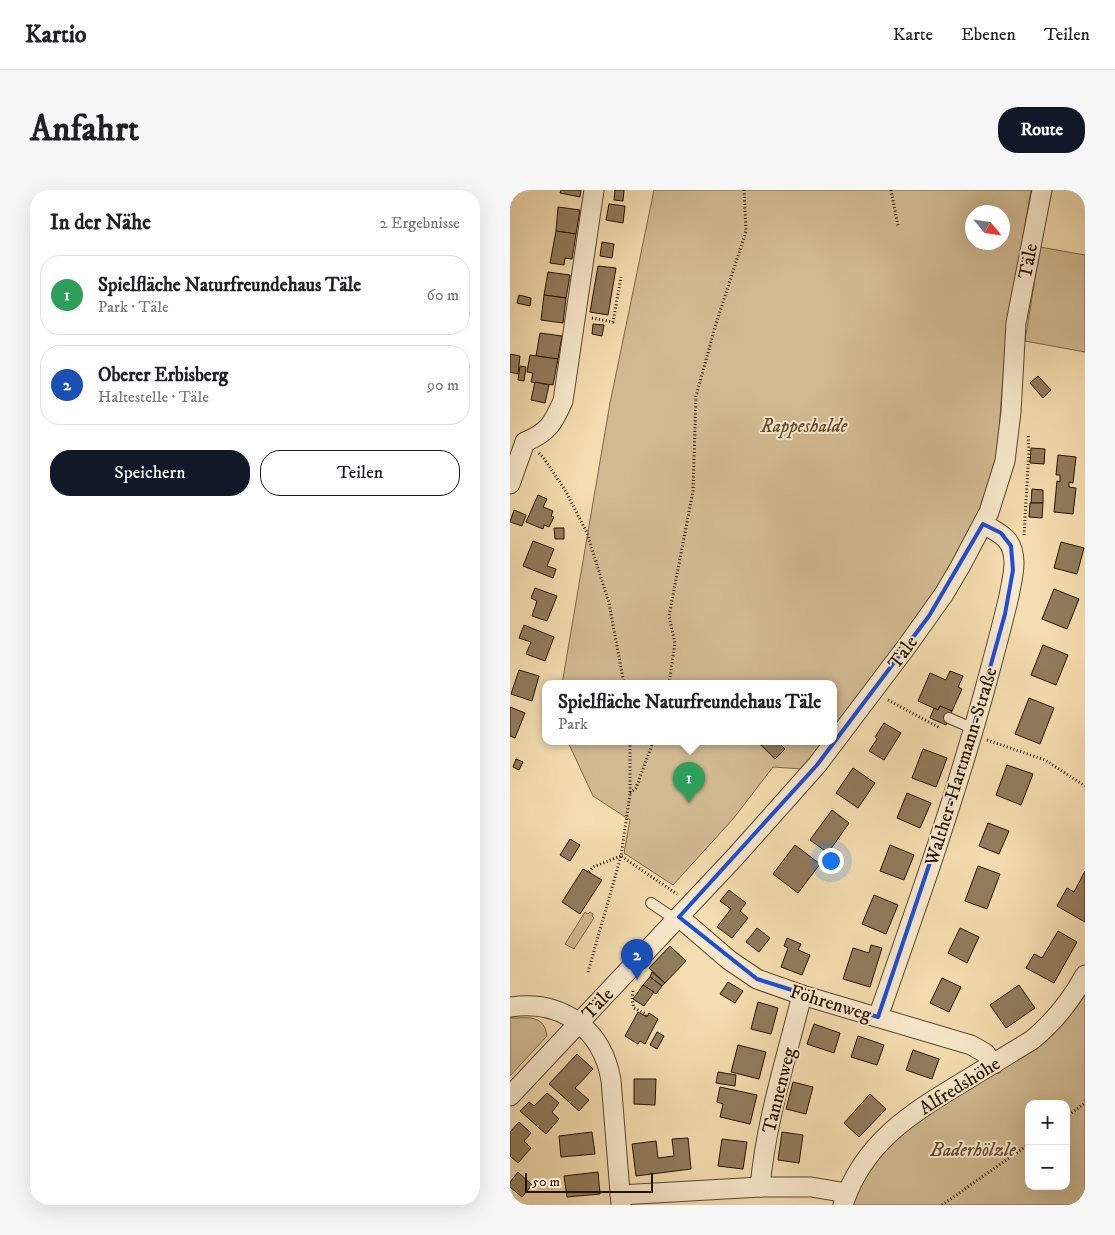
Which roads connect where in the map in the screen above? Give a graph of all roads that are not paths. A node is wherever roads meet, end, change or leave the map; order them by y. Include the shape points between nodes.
1 (594, 190) edge
2 (1042, 190) edge
3 (518, 437) edge
4 (510, 484) edge
5 (984, 524) junction
6 (949, 718) dead end
7 (972, 735) junction
8 (837, 739) edge
9 (832, 745) edge
10 (651, 903) dead end
11 (677, 919) junction
12 (1085, 975) edge
13 (802, 995) junction
14 (510, 1007) edge
15 (878, 1017) junction
16 (578, 1023) junction
17 (994, 1064) junction
18 (510, 1096) edge
19 (760, 1187) junction
20 (845, 1199) edge
21 (621, 1200) edge

1 - 3 street via 563,401 552,424 536,437
2 - 5 street, Täle via 1016,322 1006,453
3 - 4 street
5 - 7 street, Walther-Hartmann-Straße via 1006,538 1014,562 1005,614
5 - 8 street, Täle via 944,594
6 - 7 lane
7 - 15 street, Walther-Hartmann-Straße
9 - 11 street, Täle via 786,802
10 - 11 lane
11 - 13 street, Föhrenweg via 757,979
11 - 16 street, Täle
12 - 17 street, Alfredshöhe via 1067,1005 1046,1028
13 - 15 street, Föhrenweg
13 - 19 street, Tannenweg via 770,1116
14 - 16 street via 549,1008
15 - 17 street, Föhrenweg via 970,1045 985,1052
16 - 18 street, Täle
16 - 21 street via 600,1046 609,1066
17 - 20 street, Alfredshöhe via 894,1128 869,1155
19 - 20 street via 811,1186
19 - 21 street

